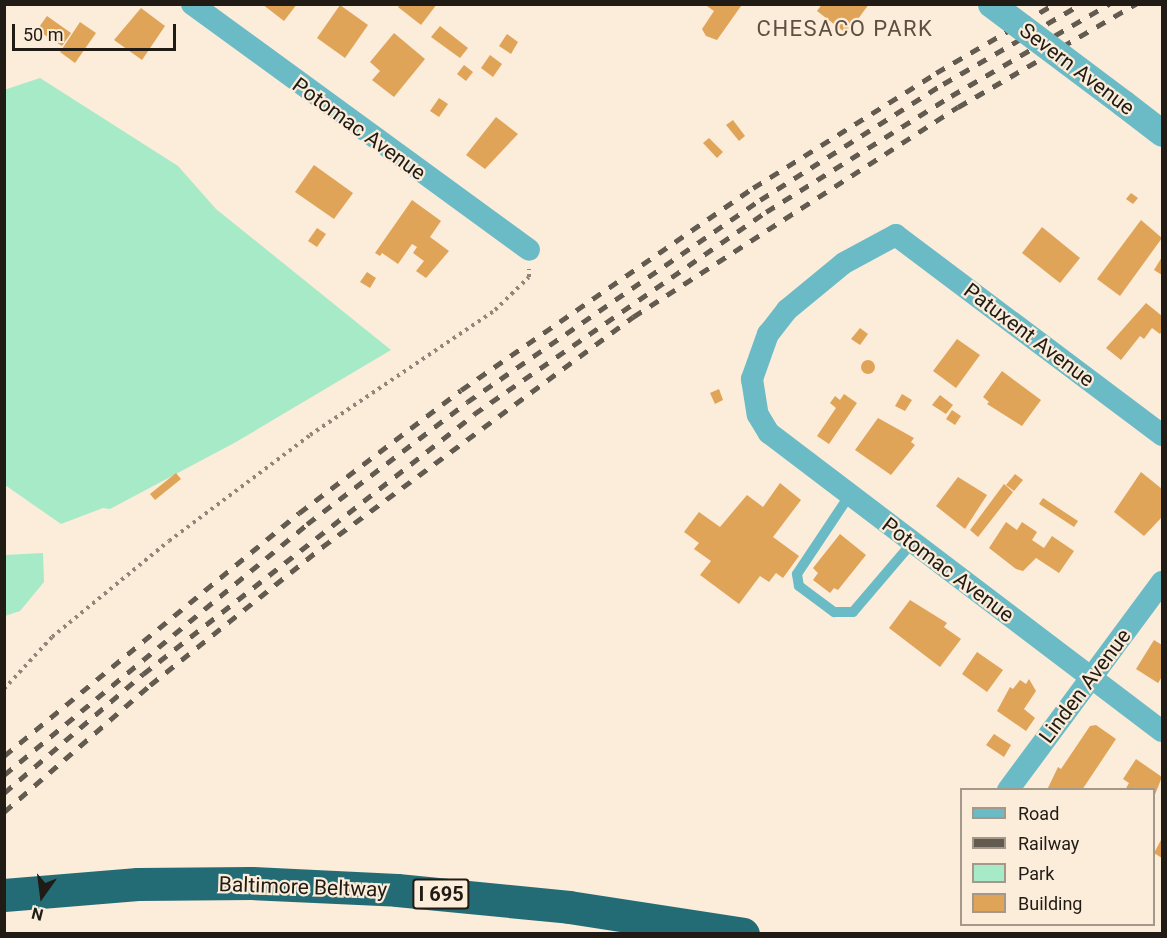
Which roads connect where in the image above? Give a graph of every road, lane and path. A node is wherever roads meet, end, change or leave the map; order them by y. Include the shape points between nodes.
1 (192, 4) edge
2 (992, 4) edge
3 (1162, 133) edge
4 (529, 250) joint
5 (753, 394) joint
6 (1162, 435) edge
7 (849, 496) junction
8 (912, 543) junction
9 (1162, 582) edge
10 (1092, 676) junction
11 (4, 689) edge
12 (1162, 731) edge
13 (1009, 788) edge
14 (4, 895) edge
15 (743, 933) edge

1 - 4 street, Potomac Avenue
2 - 3 street, Severn Avenue, bridge
4 - 11 path via 529,277 495,310 310,435 169,541 52,637
5 - 6 street, Patuxent Avenue via 752,379 760,351 787,310 844,262 896,235
5 - 7 street, Potomac Avenue via 758,415 769,433
7 - 8 street, Potomac Avenue
7 - 8 lane via 797,574 799,586 834,612 854,612
8 - 10 street, Potomac Avenue
9 - 10 street, Linden Avenue
10 - 12 street, Potomac Avenue
10 - 13 street, Linden Avenue
14 - 15 highway, Baltimore Beltway / I 695 via 138,884 251,883 396,890 569,907

